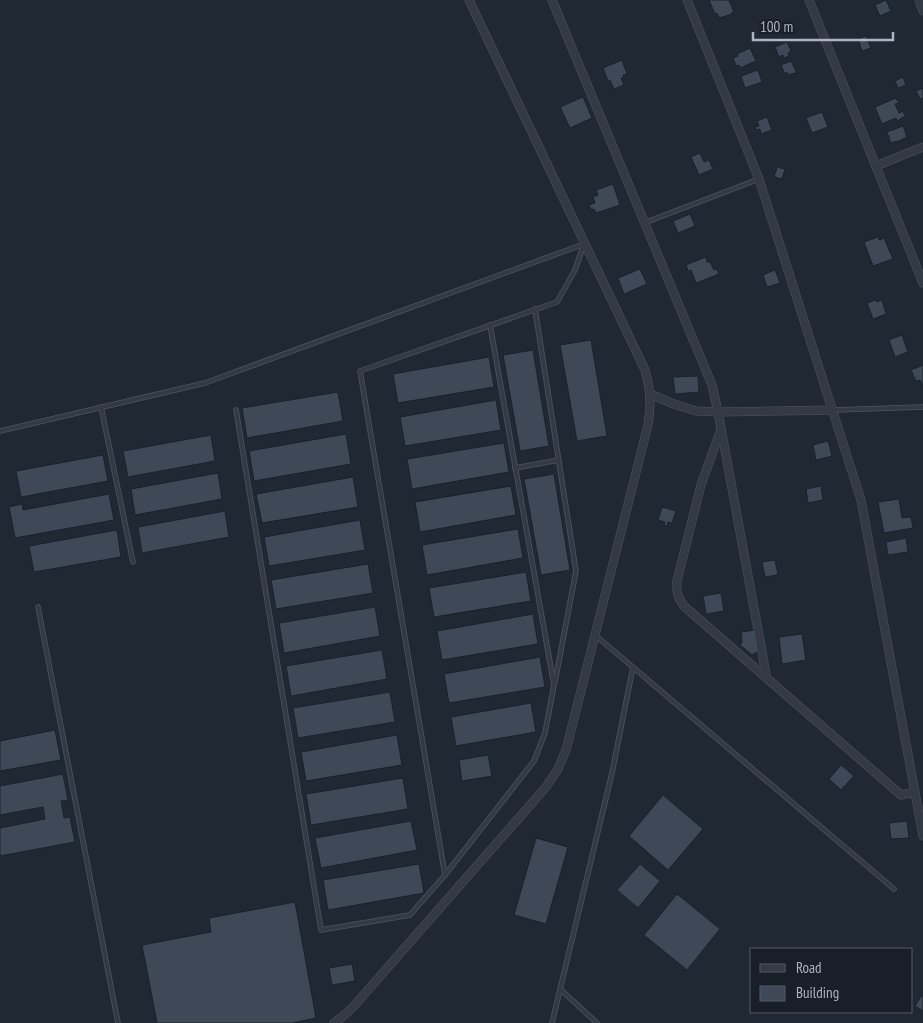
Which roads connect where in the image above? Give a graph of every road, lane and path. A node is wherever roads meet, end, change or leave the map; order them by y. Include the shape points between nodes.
1 (469, 0) edge
2 (552, 0) edge
3 (687, 0) edge
4 (809, 0) edge
5 (918, 0) edge
6 (923, 11) edge
7 (923, 148) edge
8 (876, 166) junction
9 (759, 179) junction
10 (644, 223) junction
11 (584, 244) junction
12 (923, 283) edge
13 (535, 309) junction
14 (490, 325) junction
15 (650, 394) junction
16 (923, 407) edge
17 (101, 408) junction
18 (236, 410) dead end
19 (832, 410) junction
20 (718, 412) junction
21 (721, 428) junction
22 (0, 431) edge
23 (559, 460) junction
24 (516, 468) junction
25 (133, 562) dead end
26 (38, 607) dead end
27 (595, 635) junction
28 (633, 667) junction
29 (767, 679) junction
30 (554, 685) junction
31 (915, 792) junction
32 (923, 836) edge
33 (445, 875) junction
34 (894, 889) dead end
35 (560, 989) junction
36 (118, 1023) edge
37 (334, 1023) edge
38 (552, 1023) edge
39 (597, 1023) edge

1 - 11 street
2 - 10 street
3 - 9 street
4 - 8 street
5 - 6 street
7 - 8 street
8 - 12 street
9 - 10 lane
9 - 19 street
10 - 20 street via 712,385
11 - 13 lane via 575,270 557,302
11 - 15 street via 645,370
11 - 17 lane via 205,383
13 - 14 lane
13 - 23 lane
14 - 24 lane
14 - 33 lane via 360,371
15 - 20 street via 696,411
15 - 27 street via 648,425
16 - 19 lane
17 - 22 lane
17 - 25 lane
18 - 33 lane via 321,930 410,914
19 - 20 street
19 - 31 street via 861,500
20 - 21 street
21 - 29 street
21 - 29 street via 701,485 676,591 685,607
23 - 24 lane
23 - 30 lane via 576,571
24 - 30 lane
26 - 36 lane
27 - 28 lane
27 - 37 street via 558,770 353,1007
28 - 34 lane
28 - 35 lane via 612,772
29 - 31 street via 901,795
30 - 33 lane via 545,734 534,761
31 - 32 street
35 - 38 lane
35 - 39 lane

